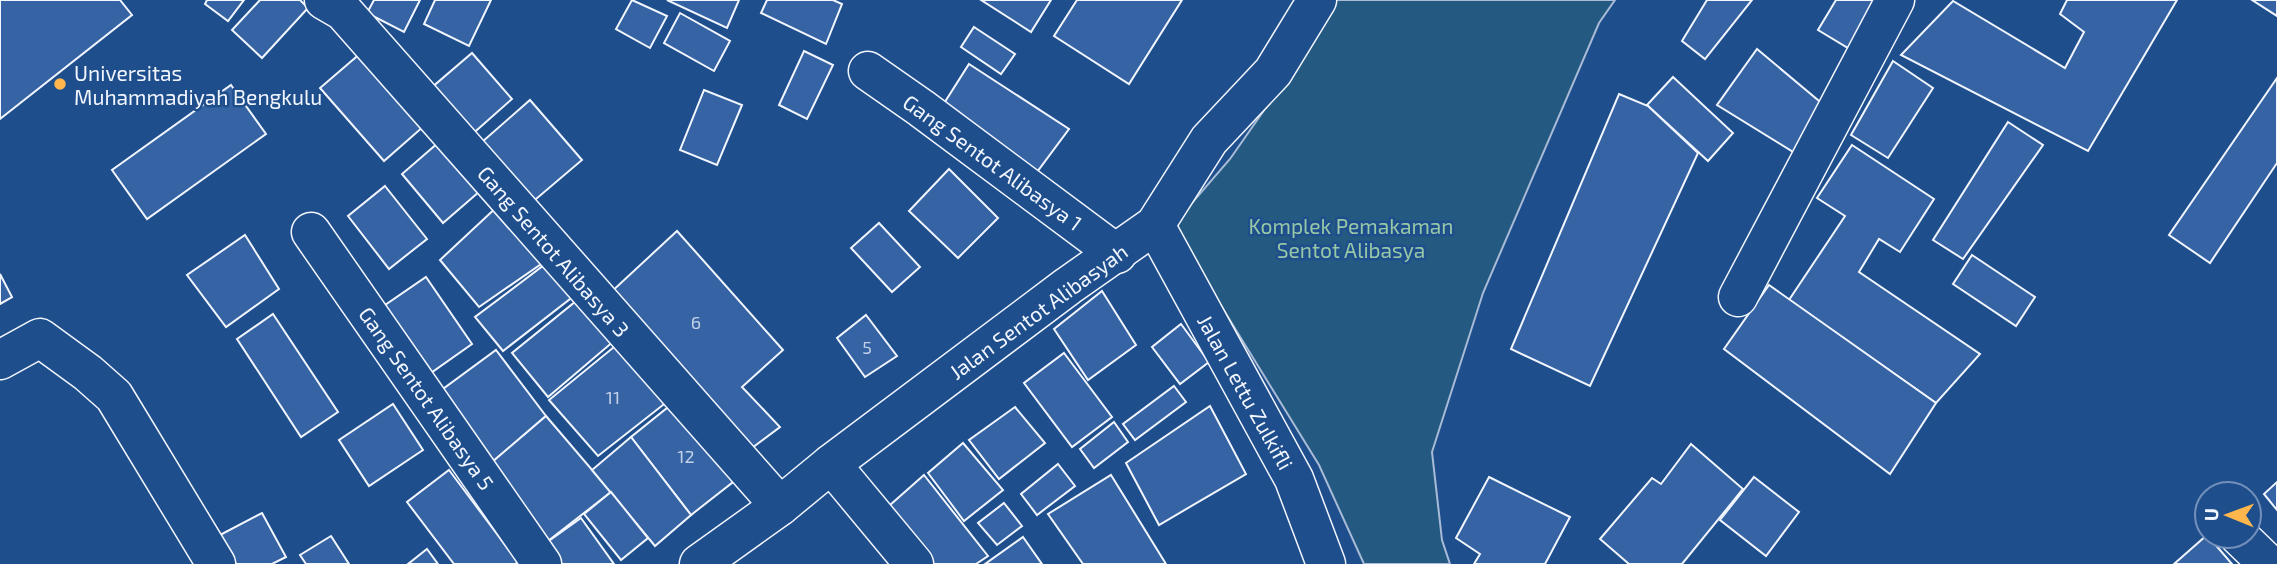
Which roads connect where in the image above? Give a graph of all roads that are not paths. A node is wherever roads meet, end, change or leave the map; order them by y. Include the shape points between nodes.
1 (324, 0) edge
2 (1317, 0) edge
3 (1895, 0) edge
4 (868, 71) dead end
5 (1155, 225) junction
6 (311, 232) dead end
7 (1117, 254) junction
8 (1738, 297) dead end
9 (0, 360) edge
10 (831, 464) junction
11 (780, 506) junction
12 (2254, 550) edge
13 (720, 558) edge
14 (216, 564) edge
15 (542, 564) edge
16 (914, 564) edge
17 (1326, 564) edge
18 (2268, 564) edge

1 - 11 street, Gang Sentot Alibasya 3 via 343,11
2 - 5 street, Jalan Sentot Alibasyah via 1273,72 1209,140
3 - 8 street
4 - 7 street, Gang Sentot Alibasya 1
5 - 7 street, Jalan Sentot Alibasyah
5 - 17 street, Jalan Lettu Zulkifli via 1294,479
6 - 15 street, Gang Sentot Alibasya 5
7 - 10 street, Jalan Sentot Alibasyah
9 - 14 street via 40,338 114,396
10 - 11 street, Jalan Sentot Alibasyah
10 - 16 street
11 - 13 street, Jalan Sentot Alibasyah
12 - 18 street

